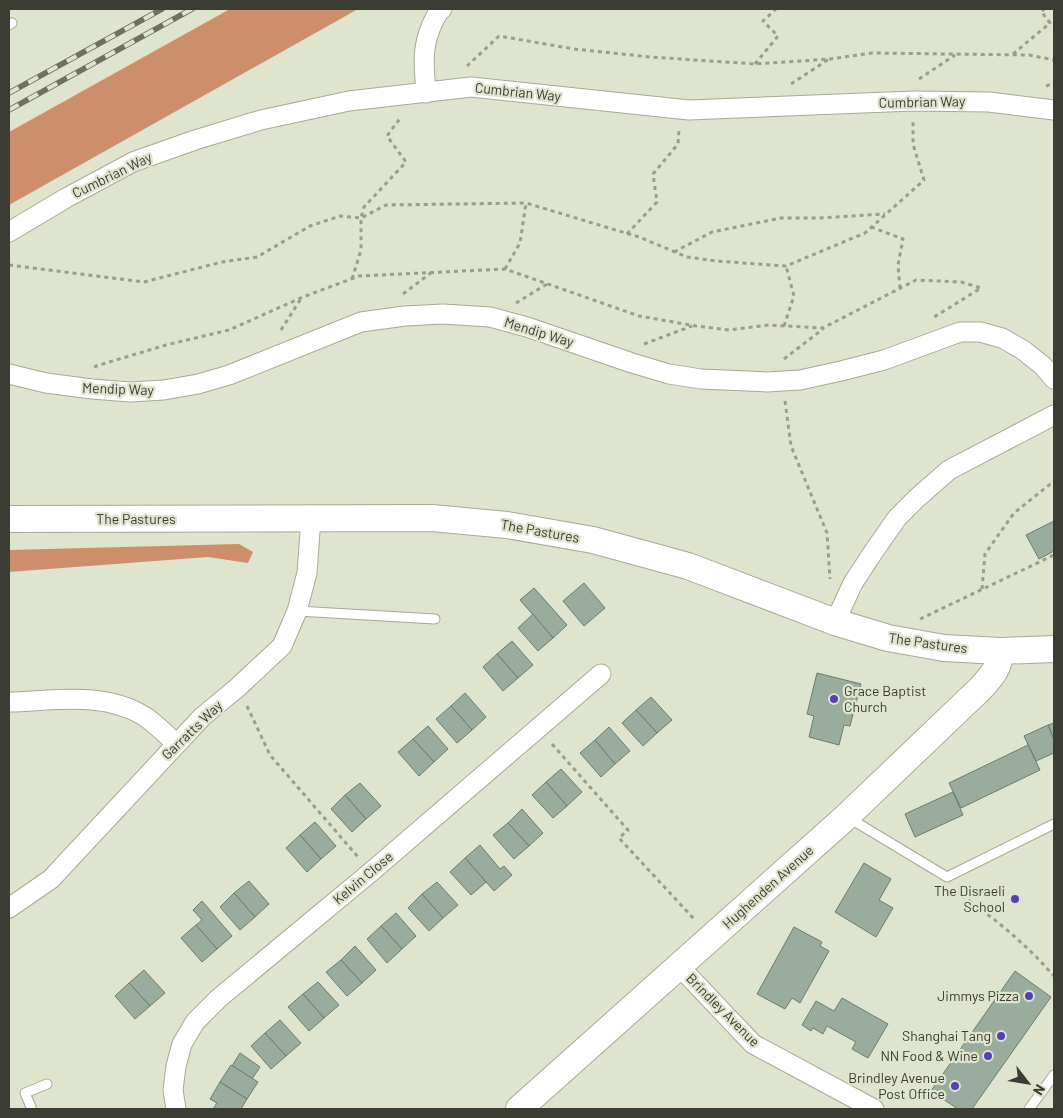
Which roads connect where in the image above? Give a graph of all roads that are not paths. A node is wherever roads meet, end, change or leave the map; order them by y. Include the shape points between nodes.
1 (442, 9) edge
2 (426, 93) junction
3 (1054, 110) edge
4 (9, 232) edge
5 (9, 374) edge
6 (1054, 380) edge
7 (1054, 415) edge
8 (311, 518) junction
9 (9, 519) edge
10 (297, 611) junction
11 (435, 619) dead end
12 (835, 622) junction
13 (1054, 648) edge
14 (1000, 651) junction
15 (601, 674) dead end
16 (9, 702) edge
17 (176, 744) junction
18 (846, 817) junction
19 (1054, 824) edge
20 (9, 908) edge
21 (679, 966) junction
22 (1054, 1075) edge
23 (47, 1084) dead end
24 (31, 1107) dead end
25 (171, 1108) edge
26 (519, 1109) edge
27 (874, 1109) edge
28 (1029, 1109) edge

1 - 2 street via 429,30 423,50
2 - 3 street, Cumbrian Way via 471,86 682,109 914,101 989,102
2 - 4 street, Cumbrian Way via 349,101 261,120 195,140 133,162
5 - 6 street, Mendip Way via 92,389 164,390 229,375 361,322 443,314 498,319 669,374 767,382 816,376 884,360 960,332 980,332 1002,338 1023,350
7 - 12 street via 949,470 918,498 897,518 874,550 853,582
8 - 9 street, The Pastures
8 - 10 street, Garratts Way via 307,573
8 - 12 street, The Pastures via 432,518 507,525 593,540 688,566
10 - 11 lane
10 - 17 street, Garratts Way via 282,646
12 - 14 street, The Pastures via 895,639 944,648
13 - 14 street, The Pastures
14 - 18 street, Hughenden Avenue via 1000,662 980,689
15 - 25 street, Kelvin Close via 219,998 195,1022 182,1044
16 - 17 street via 104,701 143,716
17 - 20 street, Garratts Way via 51,879
18 - 19 lane via 947,877
18 - 21 street, Hughenden Avenue
21 - 26 street, Hughenden Avenue
21 - 27 street, Brindley Avenue via 753,1044
22 - 28 lane
23 - 24 lane via 25,1093

